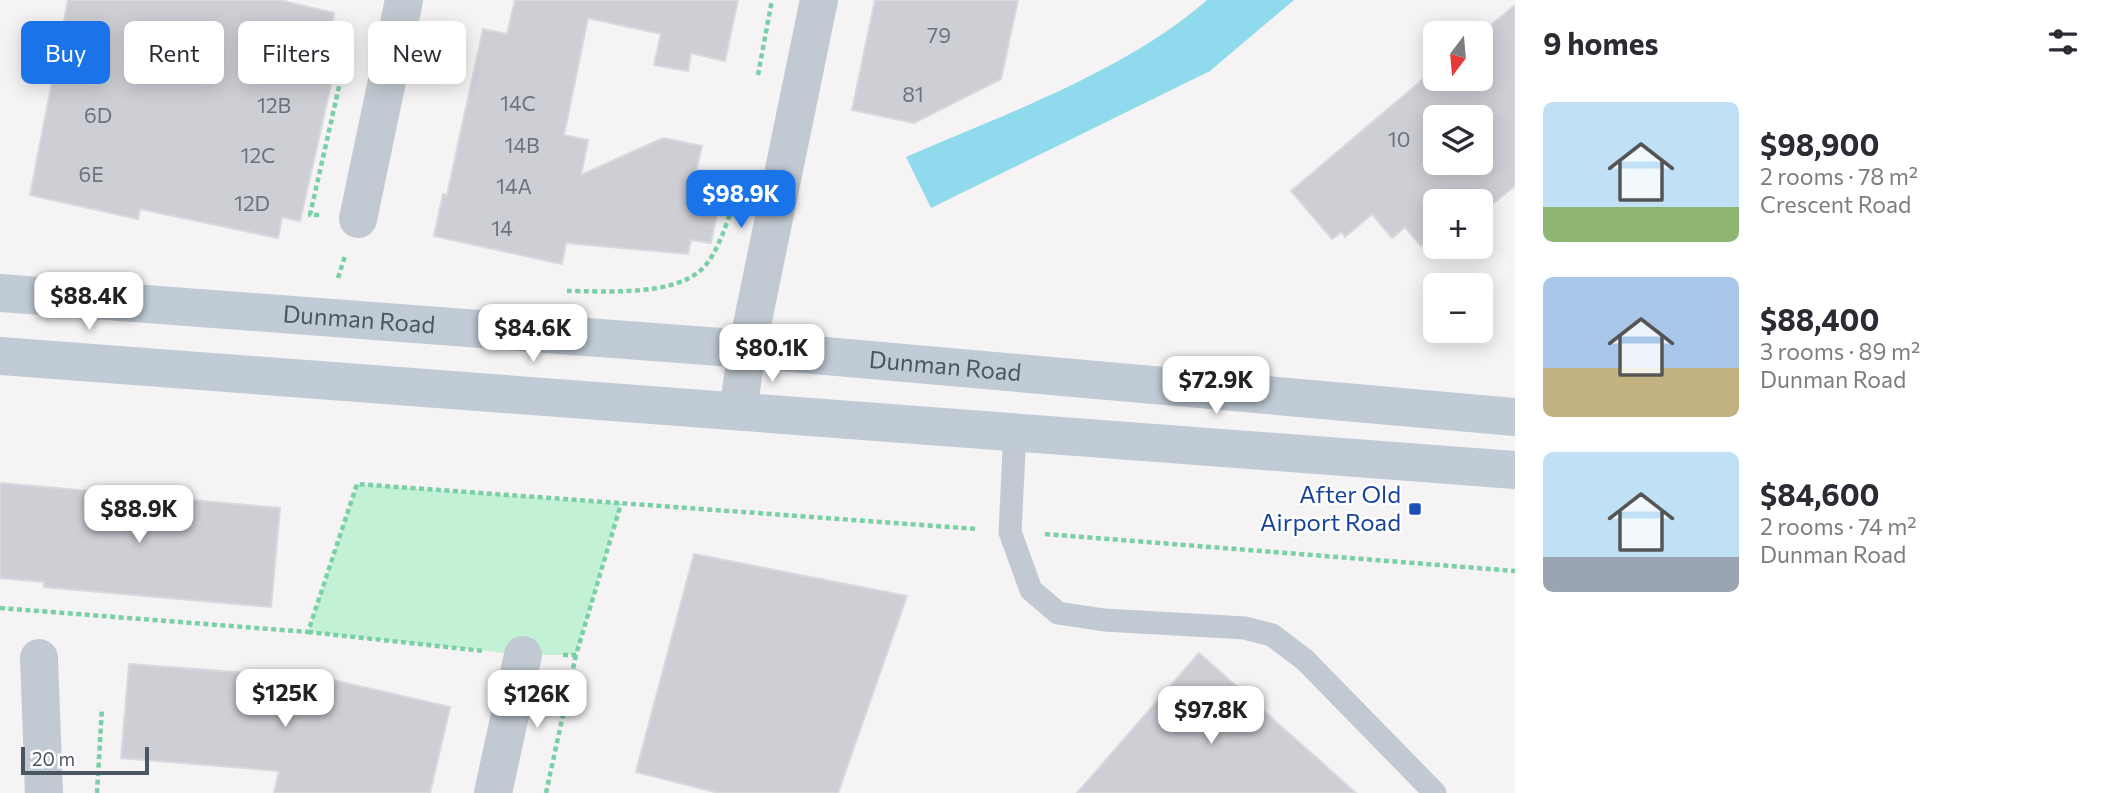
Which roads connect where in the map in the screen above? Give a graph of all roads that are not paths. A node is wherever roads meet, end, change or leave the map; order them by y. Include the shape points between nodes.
1 (404, 0) edge
2 (819, 0) edge
3 (358, 219) road end
4 (0, 293) edge
5 (747, 349) junction
6 (0, 356) edge
7 (738, 411) junction
8 (1515, 417) edge
9 (1015, 431) junction
10 (1515, 470) edge
11 (523, 655) dead end
12 (39, 659) dead end
13 (44, 793) edge
14 (493, 793) edge
15 (1435, 793) edge

1 - 3 street
2 - 5 street
4 - 5 main road, Dunman Road
5 - 7 street
5 - 8 main road, Dunman Road
6 - 7 main road
7 - 9 main road
9 - 10 main road
9 - 15 lane via 1010,532 1031,590 1058,613 1245,628 1272,635 1305,660
11 - 14 street
12 - 13 street

